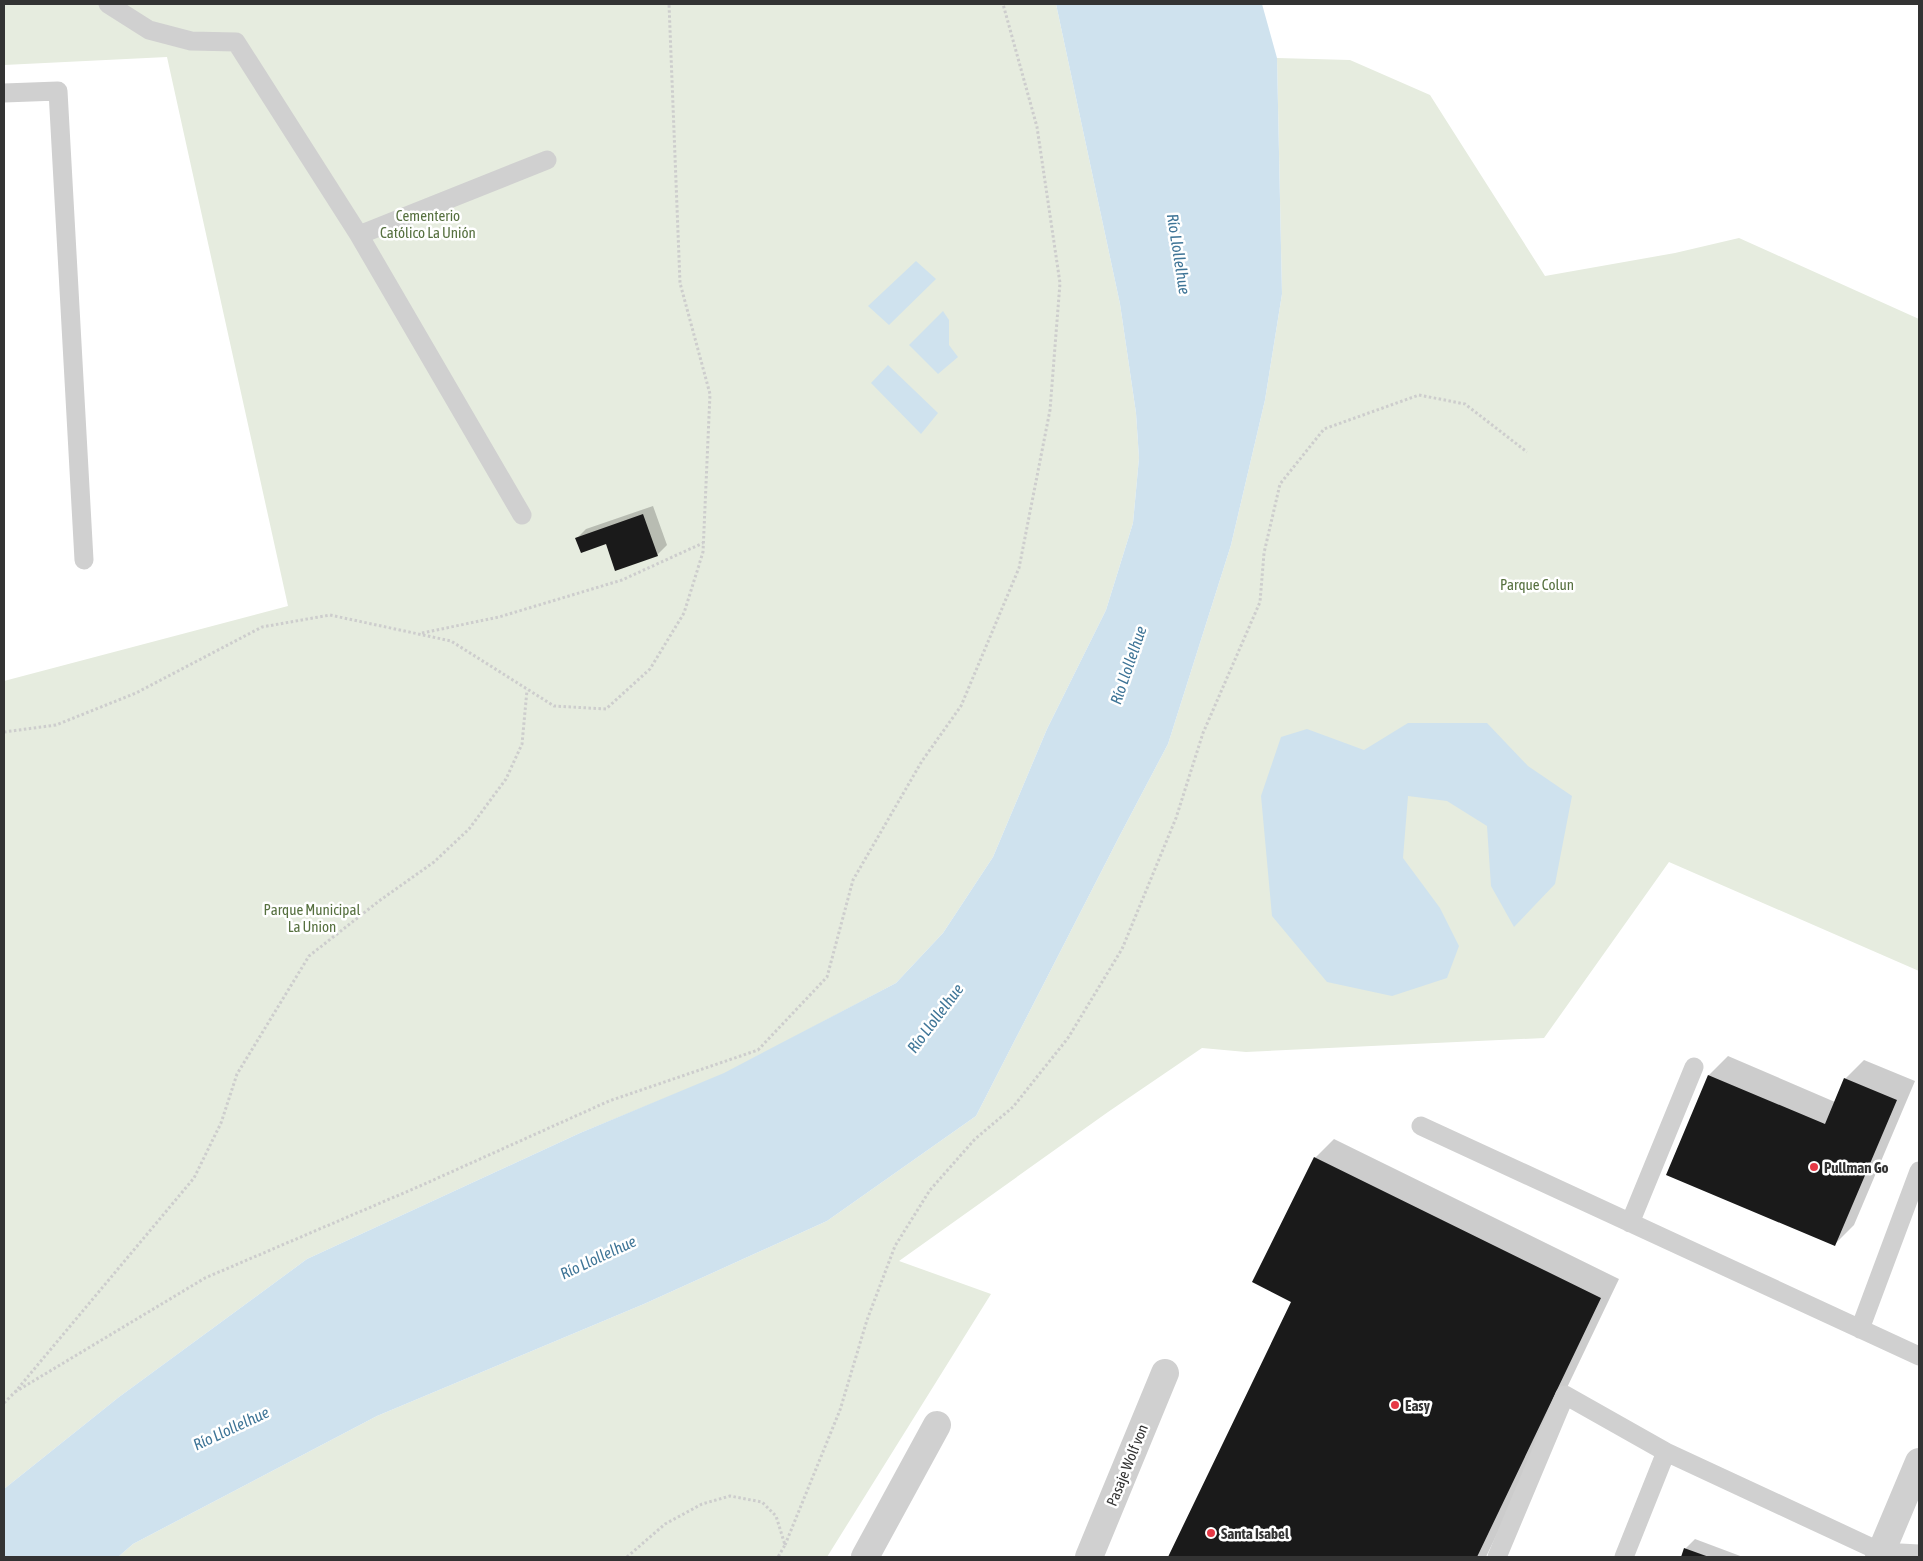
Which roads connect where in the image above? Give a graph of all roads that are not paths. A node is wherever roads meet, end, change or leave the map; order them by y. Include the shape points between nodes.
1 (108, 4) edge
2 (4, 93) edge
3 (547, 160) dead end
4 (359, 235) junction
5 (522, 515) dead end
6 (84, 560) dead end
7 (1694, 1067) dead end
8 (1421, 1126) dead end
9 (1919, 1171) edge
10 (1630, 1223) junction
11 (1860, 1329) junction
12 (1919, 1356) edge
13 (1165, 1373) dead end
14 (937, 1425) dead end
15 (1666, 1452) junction
16 (1919, 1462) edge
17 (1919, 1554) edge
18 (1880, 1555) edge
19 (865, 1557) edge
20 (1089, 1557) edge
21 (1497, 1557) edge
22 (1624, 1557) edge

1 - 4 lane via 149,30 191,41 236,42
2 - 6 lane via 58,91
3 - 4 lane
4 - 5 lane
7 - 10 lane
8 - 10 lane
9 - 11 lane
10 - 11 lane
11 - 12 lane
13 - 20 street, Pasaje Wolf von
14 - 19 street
15 - 18 lane
15 - 21 lane via 1564,1395
15 - 22 lane
16 - 18 street
17 - 18 lane

